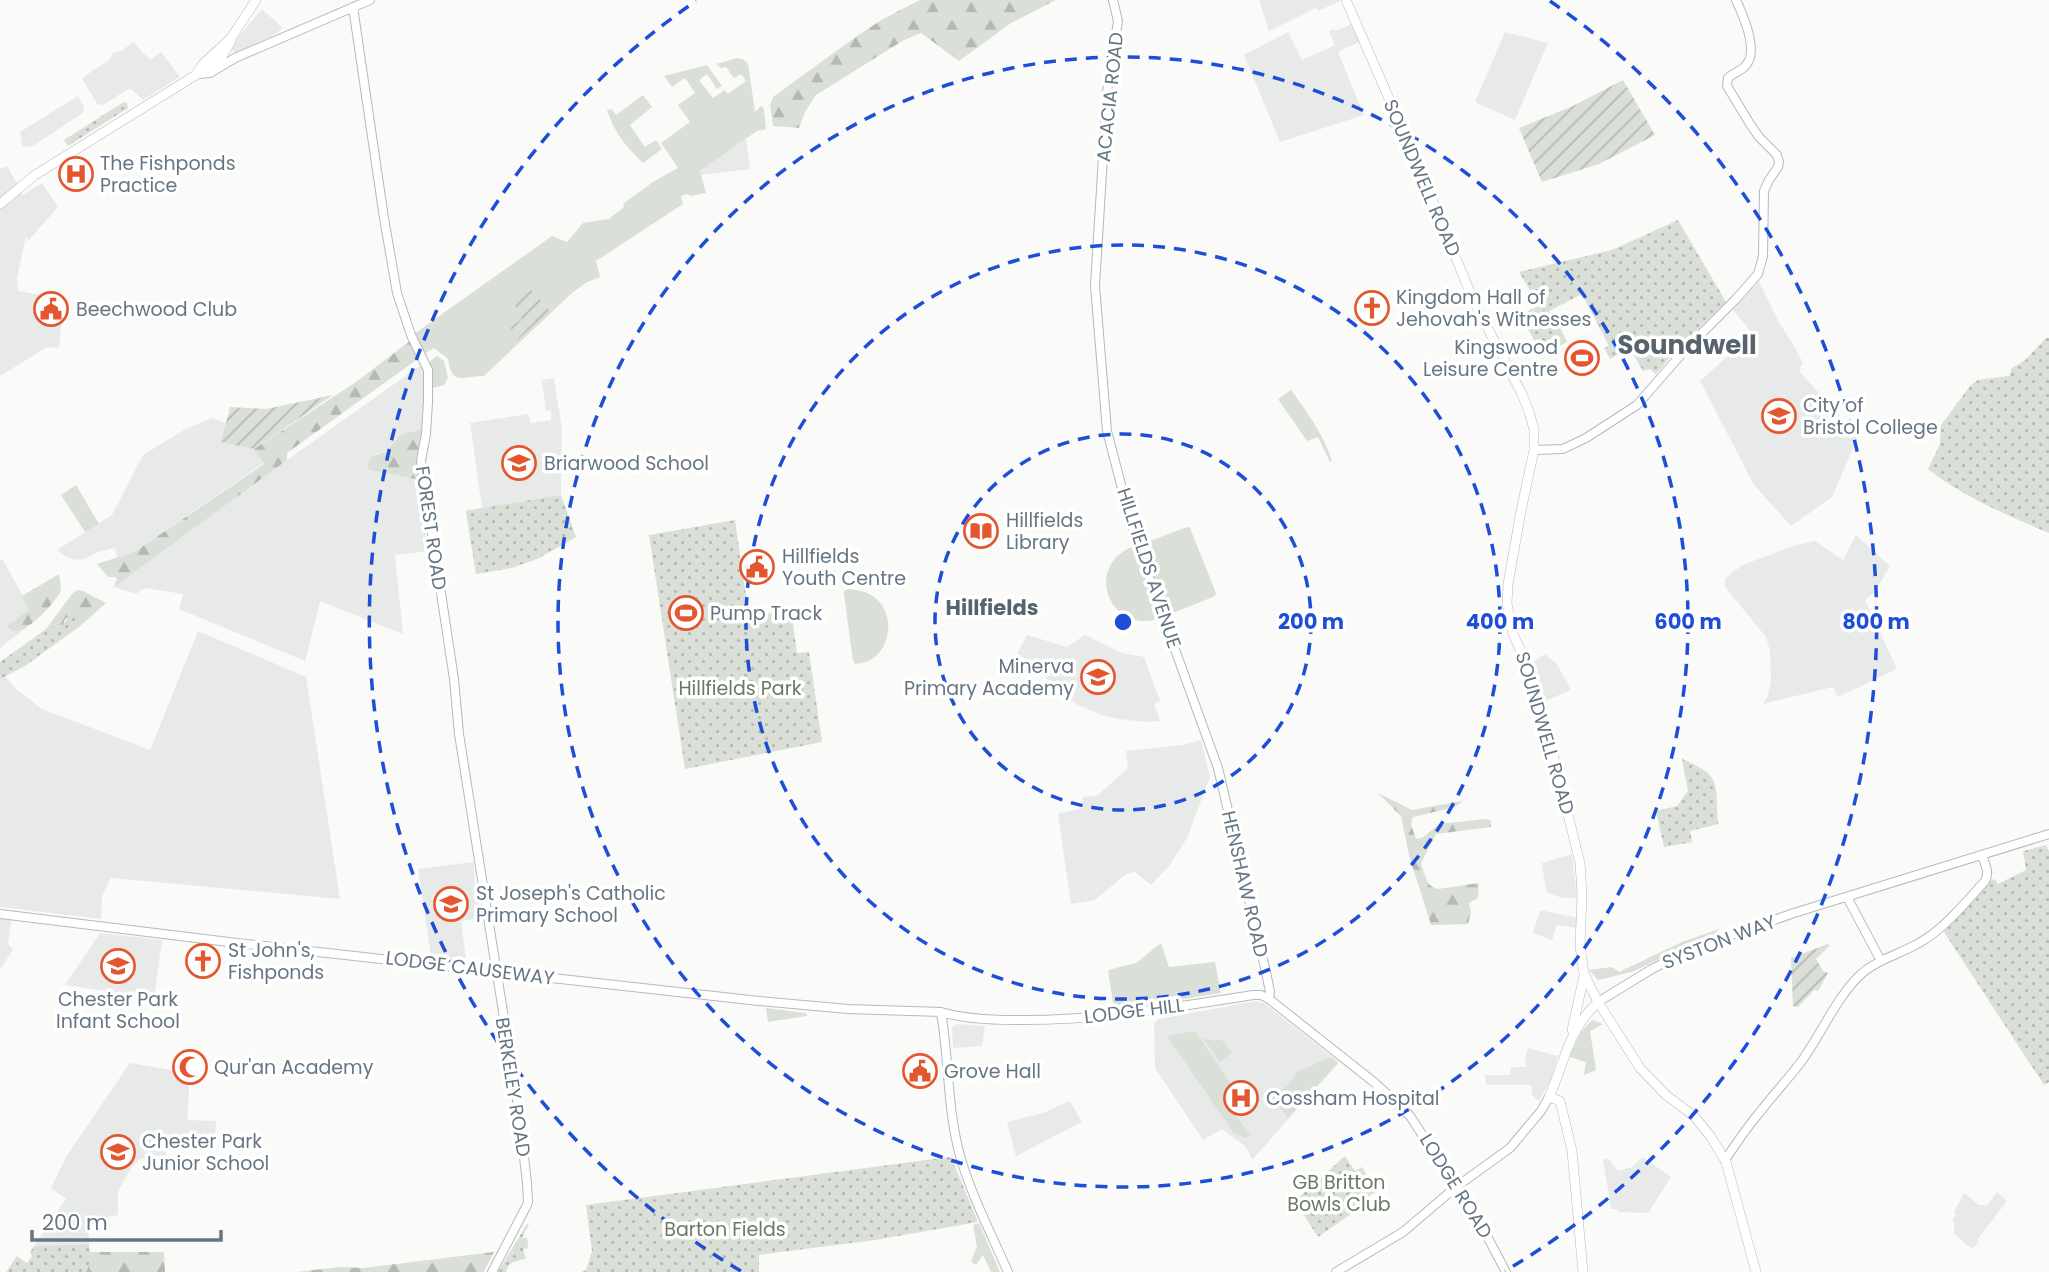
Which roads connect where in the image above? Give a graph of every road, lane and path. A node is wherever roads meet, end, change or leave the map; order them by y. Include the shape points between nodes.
1 (256, 0) edge
2 (370, 0) edge
3 (1112, 0) edge
4 (1346, 0) edge
5 (1736, 0) edge
6 (353, 7) junction
7 (235, 58) junction
8 (215, 59) junction
9 (197, 75) junction
10 (1100, 194) joint
11 (0, 204) edge
12 (1534, 450) junction
13 (1218, 768) joint
14 (2049, 834) edge
15 (1982, 856) junction
16 (1847, 897) junction
17 (0, 914) edge
18 (1881, 961) junction
19 (496, 971) junction
20 (1584, 974) junction
21 (1269, 999) junction
22 (1598, 1002) junction
23 (941, 1012) junction
24 (998, 1020) joint
25 (1569, 1042) junction
26 (1549, 1097) junction
27 (1725, 1160) junction
28 (1456, 1187) junction
29 (492, 1272) edge
30 (1008, 1272) edge
31 (1336, 1272) edge
32 (1506, 1272) edge
33 (1583, 1272) edge
34 (1756, 1272) edge

1 - 8 main road
2 - 6 street
3 - 10 street, ACACIA ROAD via 1118,21 1107,92
4 - 12 main road, SOUNDWELL ROAD via 1474,302 1529,412
5 - 12 street via 1751,53 1746,66 1728,78 1727,86 1779,162 1764,191 1758,274 1637,405 1563,449
6 - 7 street
6 - 19 street, FOREST ROAD via 397,293 427,365 421,461
7 - 8 street
7 - 9 street
8 - 9 main road via 199,68
9 - 11 main road via 41,172
10 - 13 street, HILLFIELDS AVENUE via 1095,286 1107,431 1136,542
12 - 20 main road, SOUNDWELL ROAD via 1507,604 1513,634 1542,710 1580,863
13 - 21 street, HENSHAW ROAD
14 - 15 street, SYSTON WAY
15 - 16 street, SYSTON WAY
15 - 18 street via 1988,876 1972,896 1920,943
16 - 18 street
16 - 22 street, SYSTON WAY via 1684,953
17 - 19 street, LODGE CAUSEWAY
18 - 27 street via 1845,991 1799,1064
19 - 23 street, LODGE CAUSEWAY via 825,1007
19 - 29 street, BERKELEY ROAD via 528,1202
20 - 22 main road, SOUNDWELL ROAD
20 - 25 main road
21 - 24 street, LODGE HILL via 1253,995 1126,1014
21 - 28 street, LODGE ROAD via 1395,1100
22 - 25 main road
22 - 27 main road, SOUNDWELL ROAD via 1640,1068 1694,1116
23 - 24 street, LODGE CAUSEWAY
23 - 30 street via 958,1149
25 - 26 main road
26 - 28 street via 1510,1148
26 - 33 main road via 1560,1101 1572,1151
27 - 34 main road, SOUNDWELL ROAD
28 - 31 street via 1403,1232
28 - 32 street, LODGE ROAD

